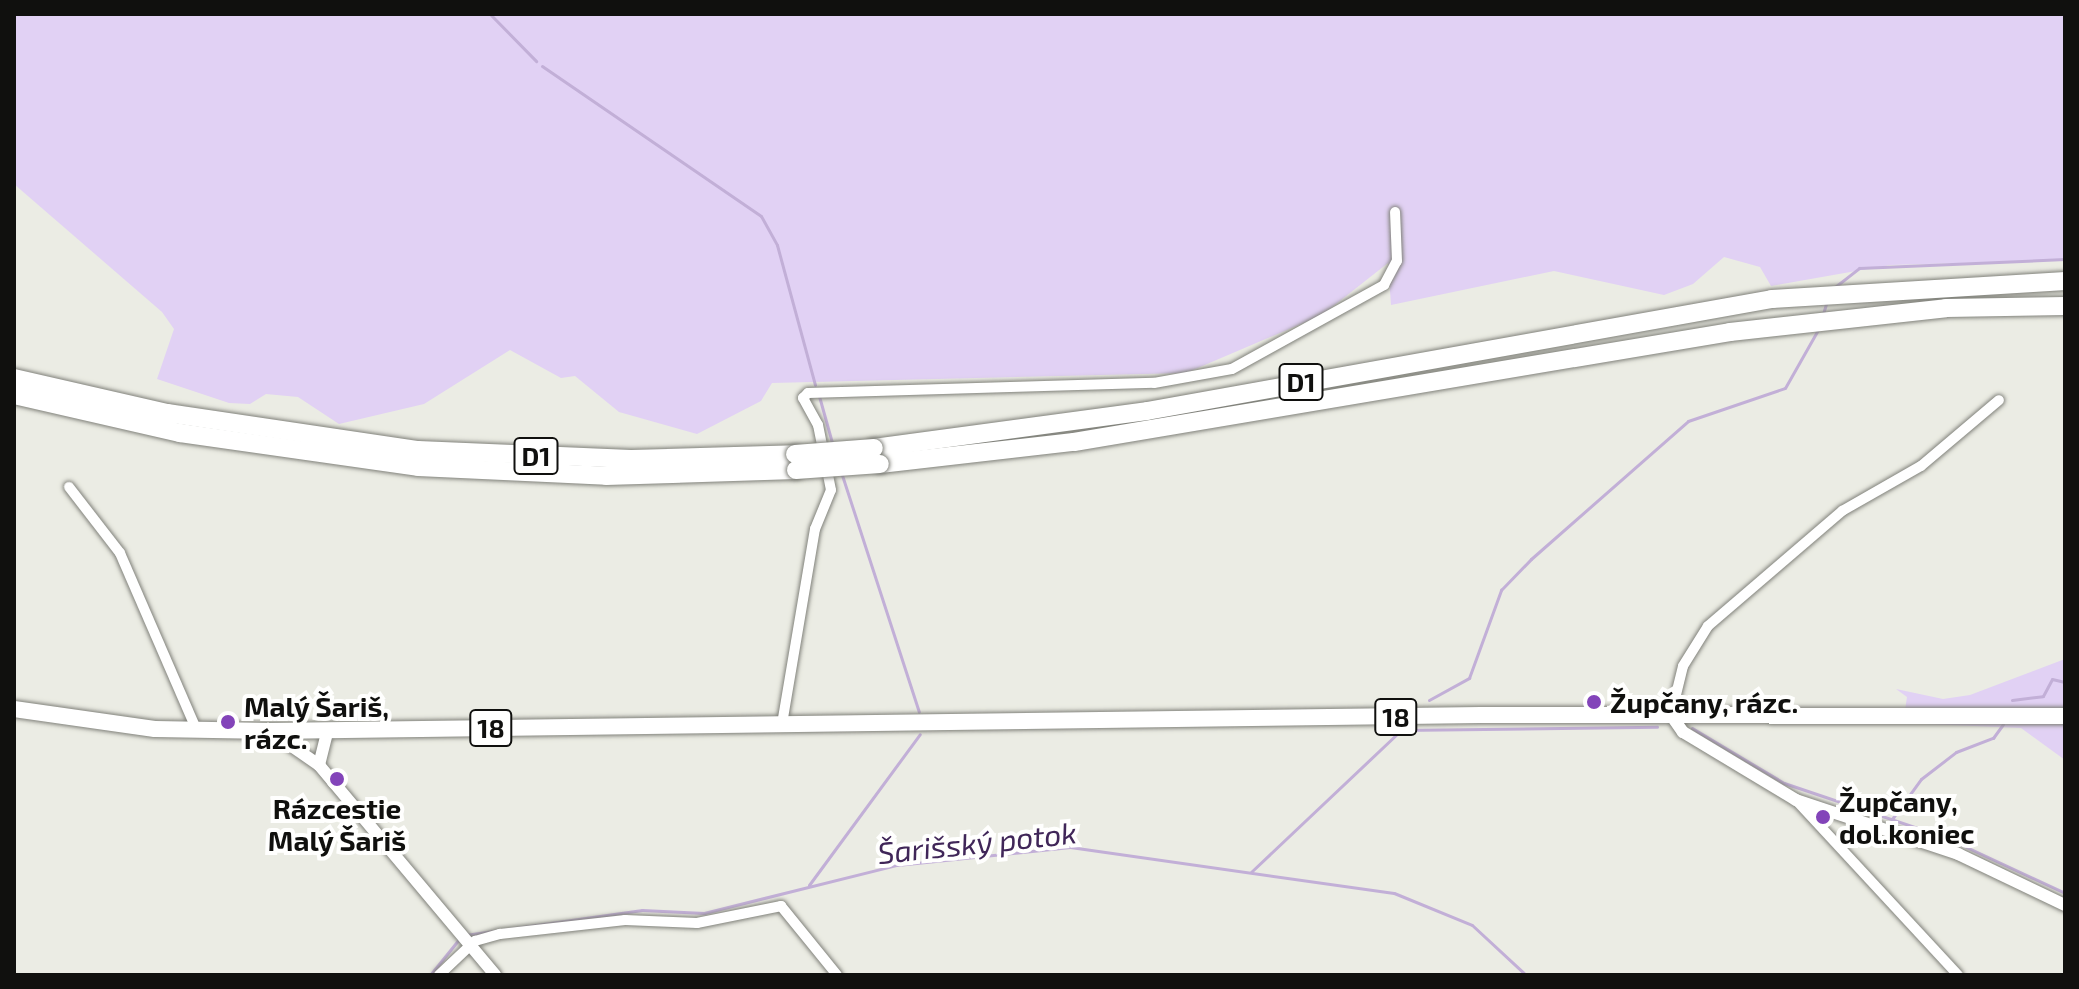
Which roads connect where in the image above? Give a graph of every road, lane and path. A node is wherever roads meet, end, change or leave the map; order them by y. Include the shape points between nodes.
1 (1395, 212) dead end
2 (2065, 281) edge
3 (2065, 306) edge
4 (14, 378) edge
5 (14, 395) edge
6 (1999, 400) dead end
7 (877, 456) junction
8 (796, 462) junction
9 (69, 487) dead end
10 (14, 709) edge
11 (1671, 715) junction
12 (2065, 716) edge
13 (782, 724) junction
14 (328, 730) junction
15 (197, 731) junction
16 (270, 731) junction
17 (319, 765) junction
18 (1796, 800) junction
19 (2065, 905) edge
20 (469, 944) junction
21 (439, 975) edge
22 (495, 975) edge
23 (837, 975) edge
24 (1958, 975) edge

1 - 13 street via 1397,261 1384,285 1232,369 1154,383 808,393 803,398 818,425 831,490 815,529
2 - 7 highway, D1 via 1888,288 1725,306
3 - 7 highway, D1 via 1946,308 1730,332 1074,442
4 - 8 highway, D1 via 209,420 418,450
5 - 8 highway, D1 via 194,436 418,467 606,476
6 - 11 street via 1921,466 1842,511 1708,626 1683,666
7 - 8 highway, D1, bridge
9 - 15 street via 120,553
10 - 15 main road, 18
11 - 12 main road, 18
11 - 13 main road, 18
11 - 18 street via 1683,732
13 - 14 main road, 18
14 - 16 main road, 18
14 - 17 street
15 - 16 main road, 18
16 - 17 street
17 - 20 street
18 - 19 street via 1958,854
18 - 24 street
20 - 21 street
20 - 22 street
20 - 23 street via 512,932 625,920 697,923 781,906

